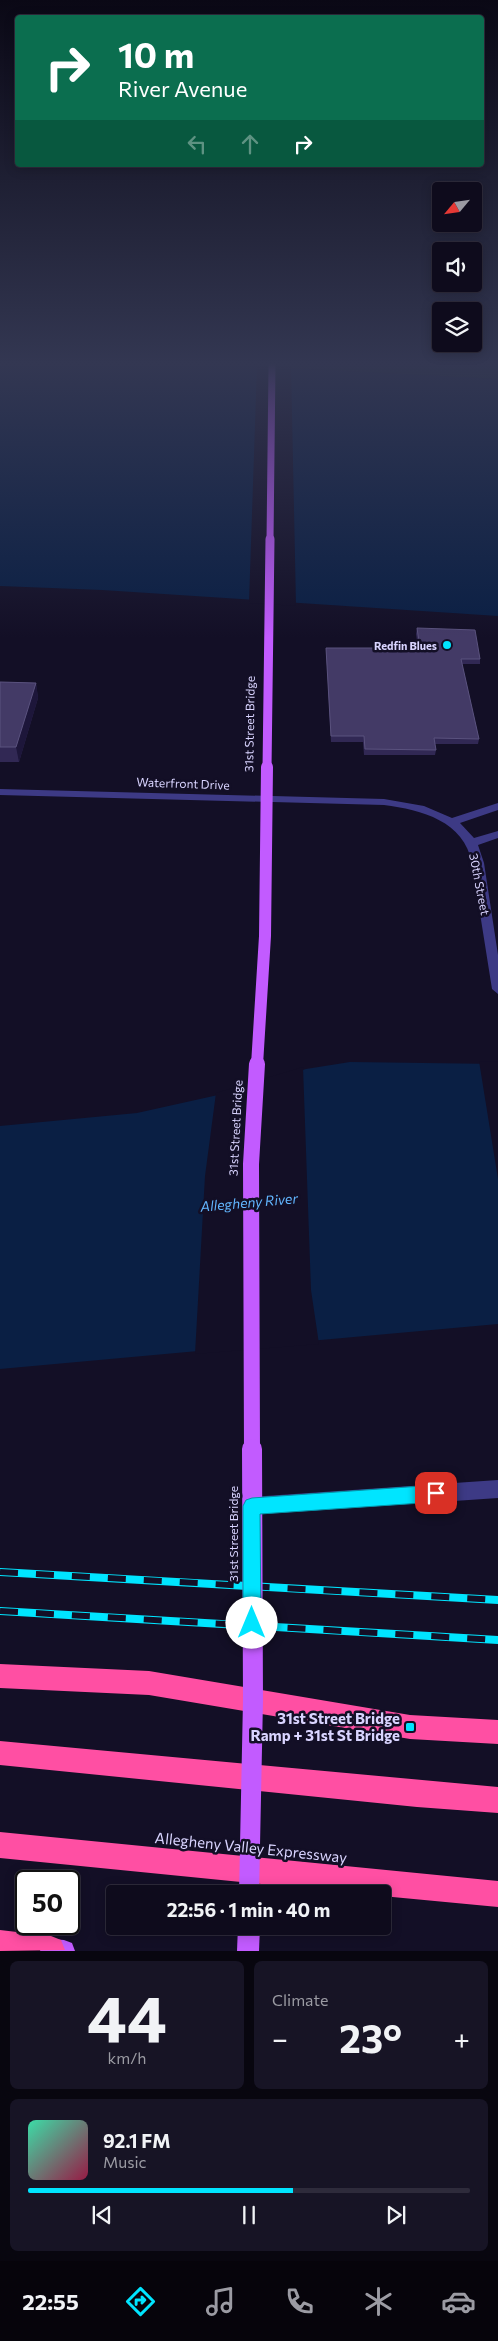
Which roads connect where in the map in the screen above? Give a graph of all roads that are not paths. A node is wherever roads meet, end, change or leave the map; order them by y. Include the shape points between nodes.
1 (271, 456) edge
2 (0, 792) edge
3 (498, 806) edge
4 (452, 822) junction
5 (498, 834) edge
6 (472, 843) junction
7 (498, 986) edge
8 (498, 1489) edge
9 (252, 1506) junction
10 (0, 1676) edge
11 (253, 1700) junction
12 (498, 1732) edge
13 (0, 1754) edge
14 (498, 1800) edge
15 (0, 1845) edge
16 (249, 1885) edge
17 (498, 1894) edge
18 (248, 1935) edge
19 (0, 1944) edge
20 (55, 1951) edge
21 (248, 1951) edge

1 - 9 main road, 31st Street Bridge, bridge via 265,936 250,1164
2 - 4 street, Waterfront Drive via 406,804 430,810
3 - 4 street
4 - 6 street, Waterfront Drive
5 - 6 street
6 - 7 street, 30th Street
8 - 9 street
9 - 11 main road, 31st Street Bridge, bridge
10 - 11 highway via 149,1683
11 - 12 highway via 410,1727
11 - 16 main road, 31st Street Bridge, bridge
13 - 14 highway
15 - 17 highway, Allegheny Valley Expressway
18 - 21 main road
19 - 20 highway

